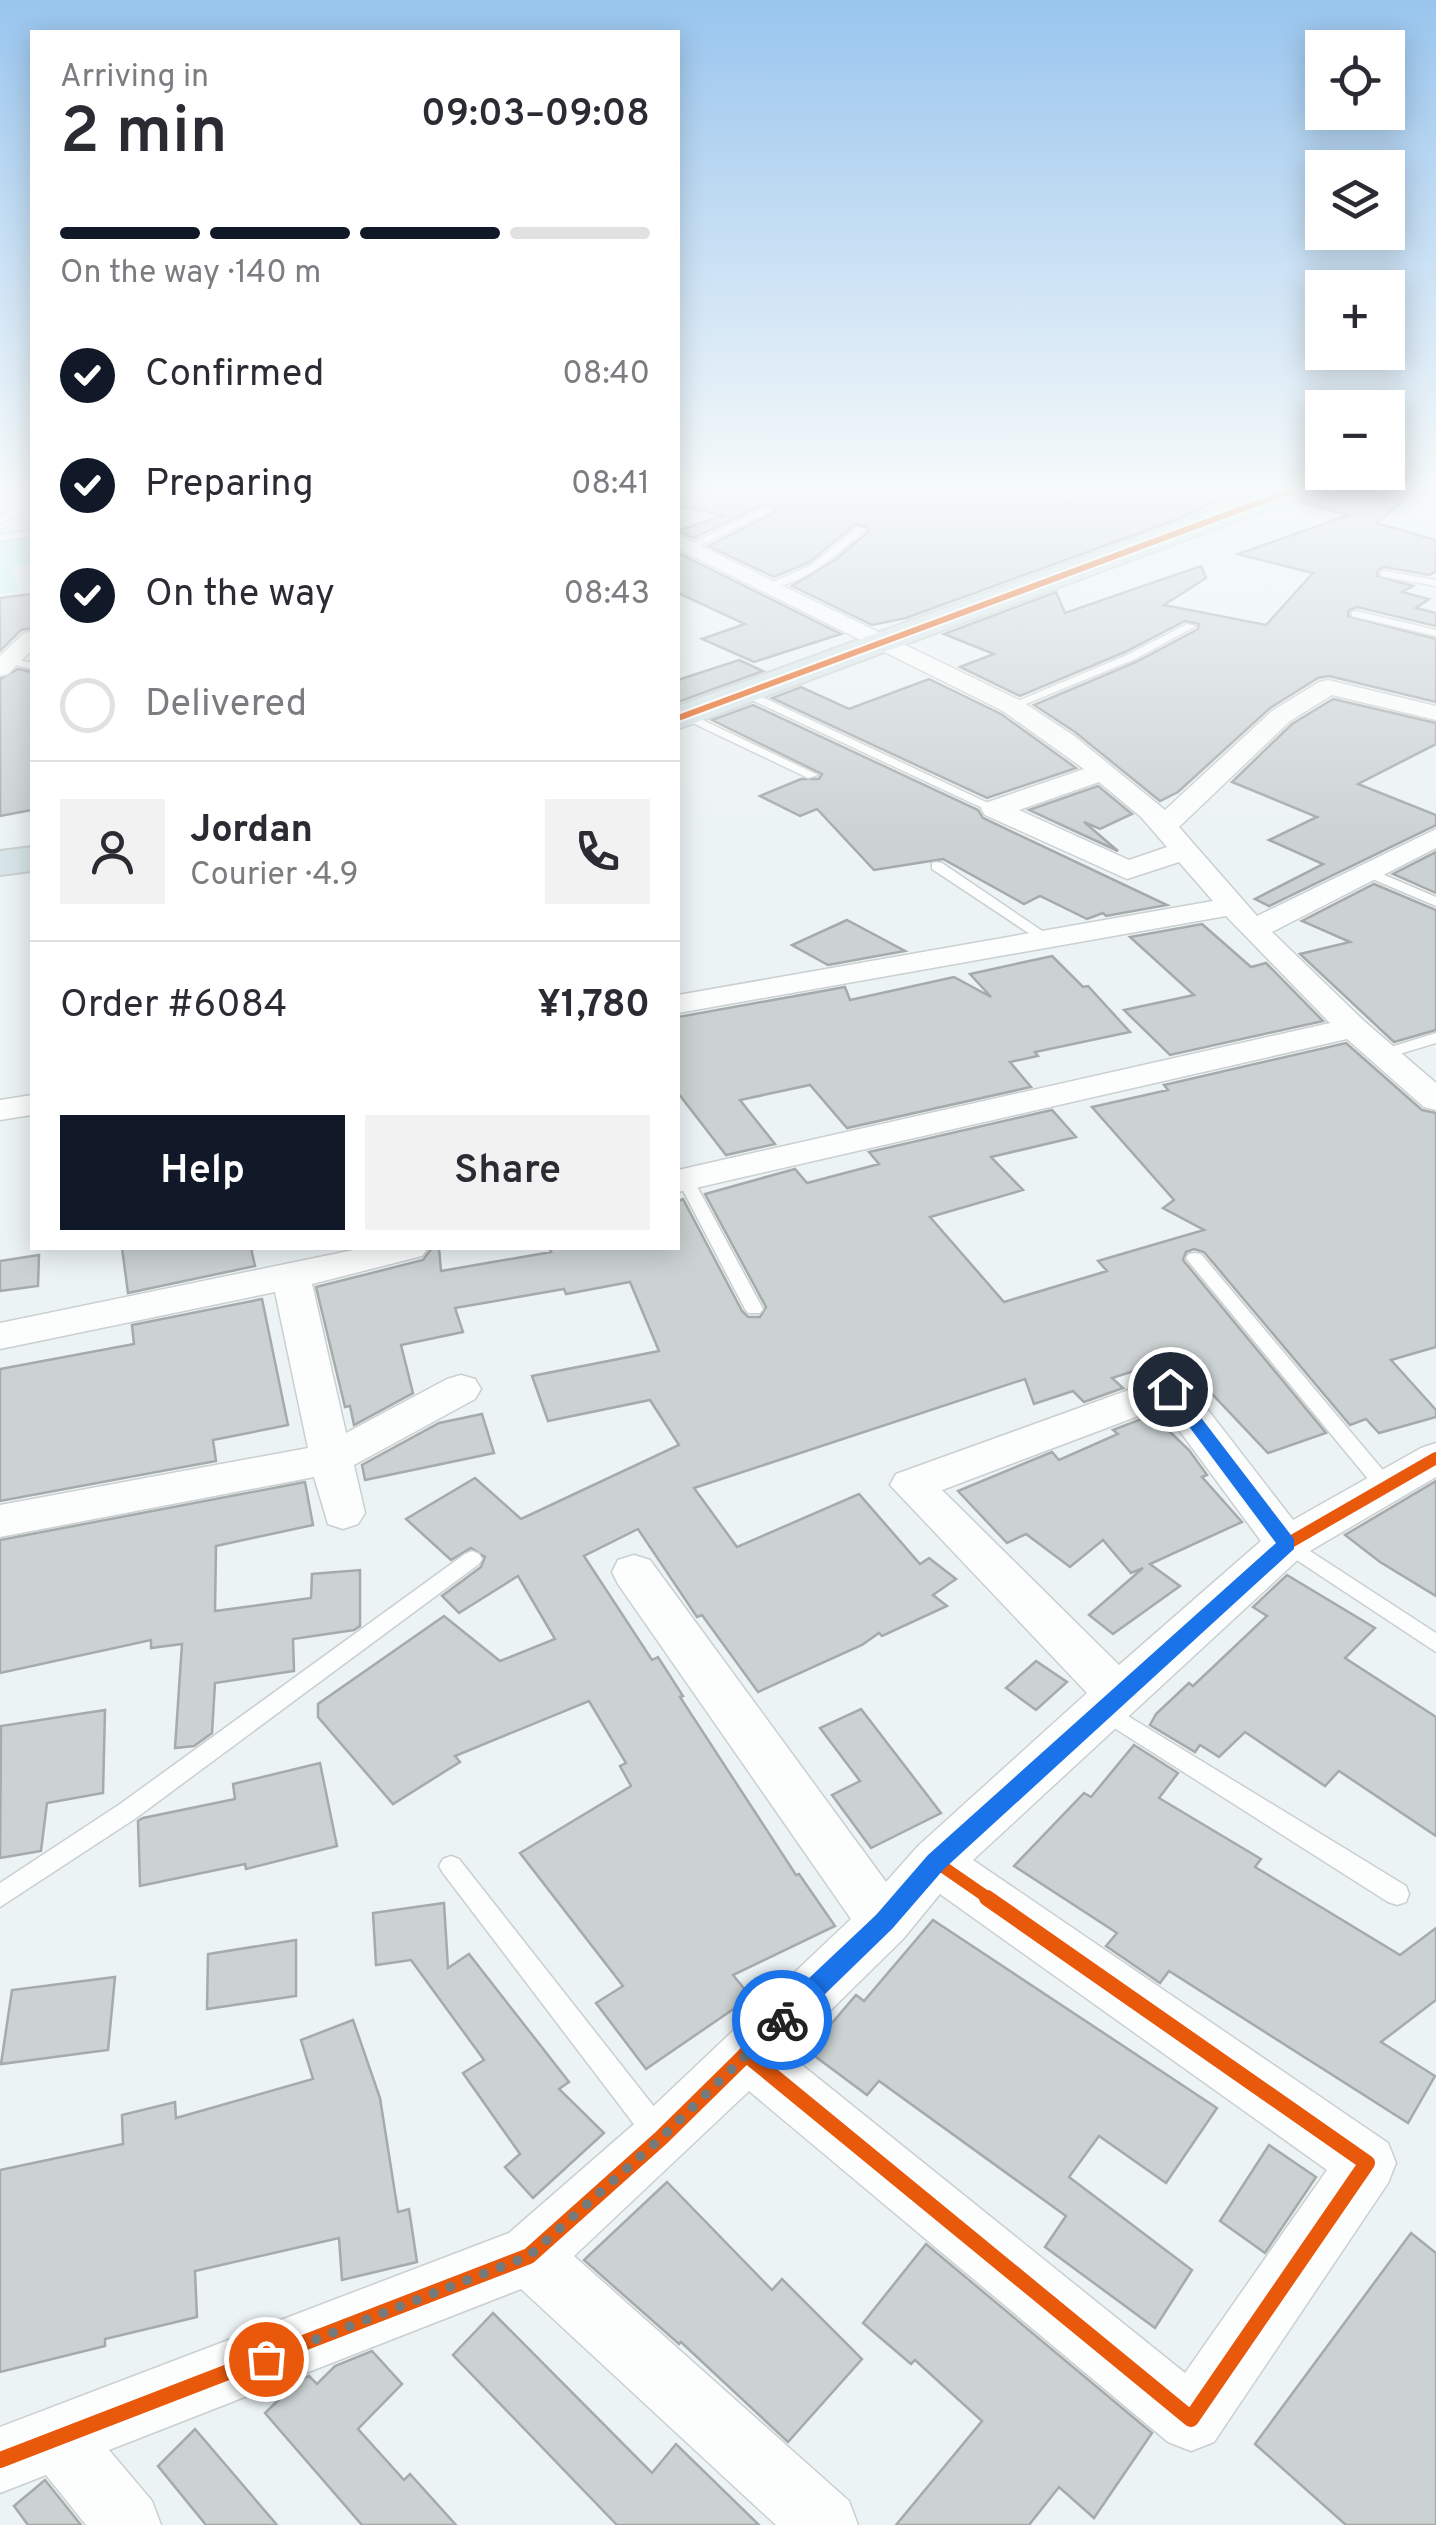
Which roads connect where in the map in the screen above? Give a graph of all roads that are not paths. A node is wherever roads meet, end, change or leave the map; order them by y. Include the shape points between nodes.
1 (809, 608) edge
2 (976, 608) edge
3 (1356, 614) dead end
4 (1191, 626) dead end
5 (1436, 633) edge
6 (30, 641) edge
7 (879, 644) junction
8 (14, 665) edge
9 (745, 693) junction
10 (1012, 706) junction
11 (1436, 713) edge
12 (681, 717) edge
13 (1102, 772) junction
14 (812, 775) dead end
15 (995, 808) junction
16 (1164, 826) junction
17 (1432, 844) edge
18 (1186, 850) junction
19 (30, 858) edge
20 (0, 863) edge
21 (937, 866) dead end
22 (1368, 872) junction
23 (1436, 902) edge
24 (1234, 906) junction
25 (1254, 930) junction
26 (1050, 941) junction
27 (680, 1004) edge
28 (1353, 1028) junction
29 (1436, 1038) edge
30 (1383, 1054) junction
31 (1436, 1100) edge
32 (30, 1105) edge
33 (0, 1110) edge
34 (682, 1180) edge
35 (368, 1252) edge
36 (1195, 1258) dead end
37 (291, 1278) junction
38 (754, 1310) dead end
39 (0, 1336) edge
40 (462, 1388) dead end
41 (331, 1458) junction
42 (1436, 1458) edge
43 (1385, 1486) junction
44 (342, 1513) dead end
45 (0, 1520) edge
46 (1287, 1544) junction
47 (472, 1559) dead end
48 (634, 1572) dead end
49 (1436, 1644) edge
50 (1111, 1702) junction
51 (936, 1862) junction
52 (451, 1866) dead end
53 (1397, 1894) dead end
54 (0, 1896) edge
55 (884, 1922) junction
56 (746, 2054) junction
57 (661, 2138) junction
58 (529, 2256) junction
59 (30, 2450) edge
60 (128, 2525) edge
61 (825, 2525) edge

1 - 7 street
2 - 7 main road
3 - 5 lane
4 - 10 lane
6 - 8 street
7 - 9 main road
7 - 10 street
9 - 12 main road
9 - 15 lane
10 - 13 street
11 - 16 street via 1328,687 1281,716
12 - 14 lane
13 - 15 street
13 - 16 street
15 - 18 street via 1127,870
16 - 18 street
17 - 22 street
18 - 24 street
19 - 20 main road
21 - 26 lane
22 - 23 lane
22 - 25 street
24 - 25 street
24 - 26 street
25 - 28 street
26 - 27 street
28 - 30 street
28 - 34 street
29 - 30 lane
30 - 31 street
32 - 33 street
34 - 38 lane
35 - 37 street
36 - 43 lane
37 - 39 street
37 - 41 street
40 - 41 street
41 - 44 street
41 - 45 street
42 - 43 street
43 - 46 street
46 - 49 lane
46 - 50 street
46 - 50 street via 1170,1389 911,1485
47 - 54 lane
48 - 55 street
50 - 51 street
50 - 53 lane
51 - 55 street
51 - 56 street via 1366,2163 1191,2419
52 - 57 lane
55 - 56 street
56 - 57 street
57 - 58 street
58 - 59 street
58 - 61 street
59 - 60 street

